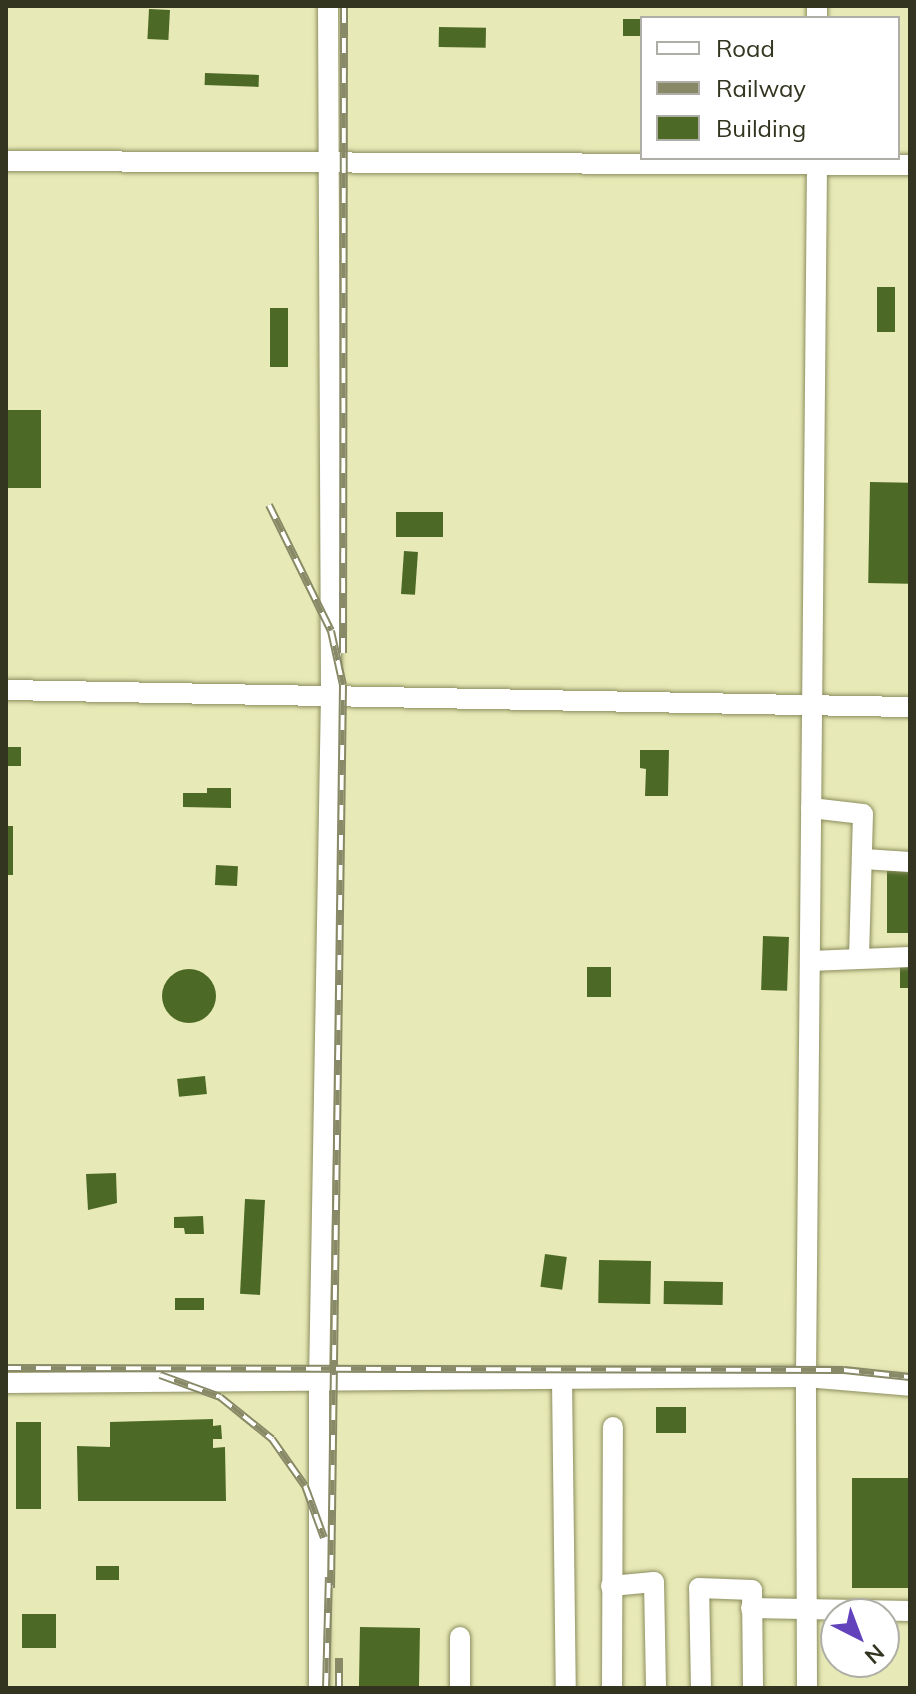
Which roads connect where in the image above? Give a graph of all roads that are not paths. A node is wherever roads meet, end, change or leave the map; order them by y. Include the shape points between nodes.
1 (328, 6) edge
2 (327, 159) junction
3 (6, 161) edge
4 (817, 161) edge
5 (910, 165) edge
6 (6, 690) edge
7 (331, 694) junction
8 (812, 706) junction
9 (910, 707) edge
10 (811, 808) junction
11 (864, 859) junction
12 (910, 862) edge
13 (910, 957) edge
14 (859, 959) junction
15 (810, 961) junction
16 (806, 1377) junction
17 (562, 1380) junction
18 (319, 1382) junction
19 (6, 1383) edge
20 (910, 1386) edge
21 (613, 1427) dead end
22 (611, 1586) junction
23 (806, 1607) junction
24 (751, 1608) junction
25 (910, 1611) edge
26 (460, 1637) dead end
27 (319, 1688) edge
28 (460, 1688) edge
29 (566, 1688) edge
30 (612, 1688) edge
31 (656, 1688) edge
32 (701, 1688) edge
33 (753, 1688) edge
34 (807, 1688) edge

1 - 2 lane
2 - 3 lane
2 - 4 lane
2 - 7 lane
4 - 5 lane
4 - 8 lane
6 - 7 lane
7 - 8 lane
7 - 18 lane
8 - 9 lane
8 - 10 lane
10 - 11 lane via 863,814
10 - 15 lane
11 - 12 lane
11 - 14 lane
13 - 14 lane
14 - 15 lane
15 - 16 lane
16 - 17 lane
16 - 20 lane
16 - 23 lane
17 - 18 lane
17 - 29 lane
18 - 19 lane
18 - 27 lane
21 - 22 lane
22 - 30 lane
22 - 31 lane via 654,1582
23 - 24 lane
23 - 25 lane
23 - 34 lane
24 - 32 lane via 752,1590 699,1588
24 - 33 lane
26 - 28 lane

